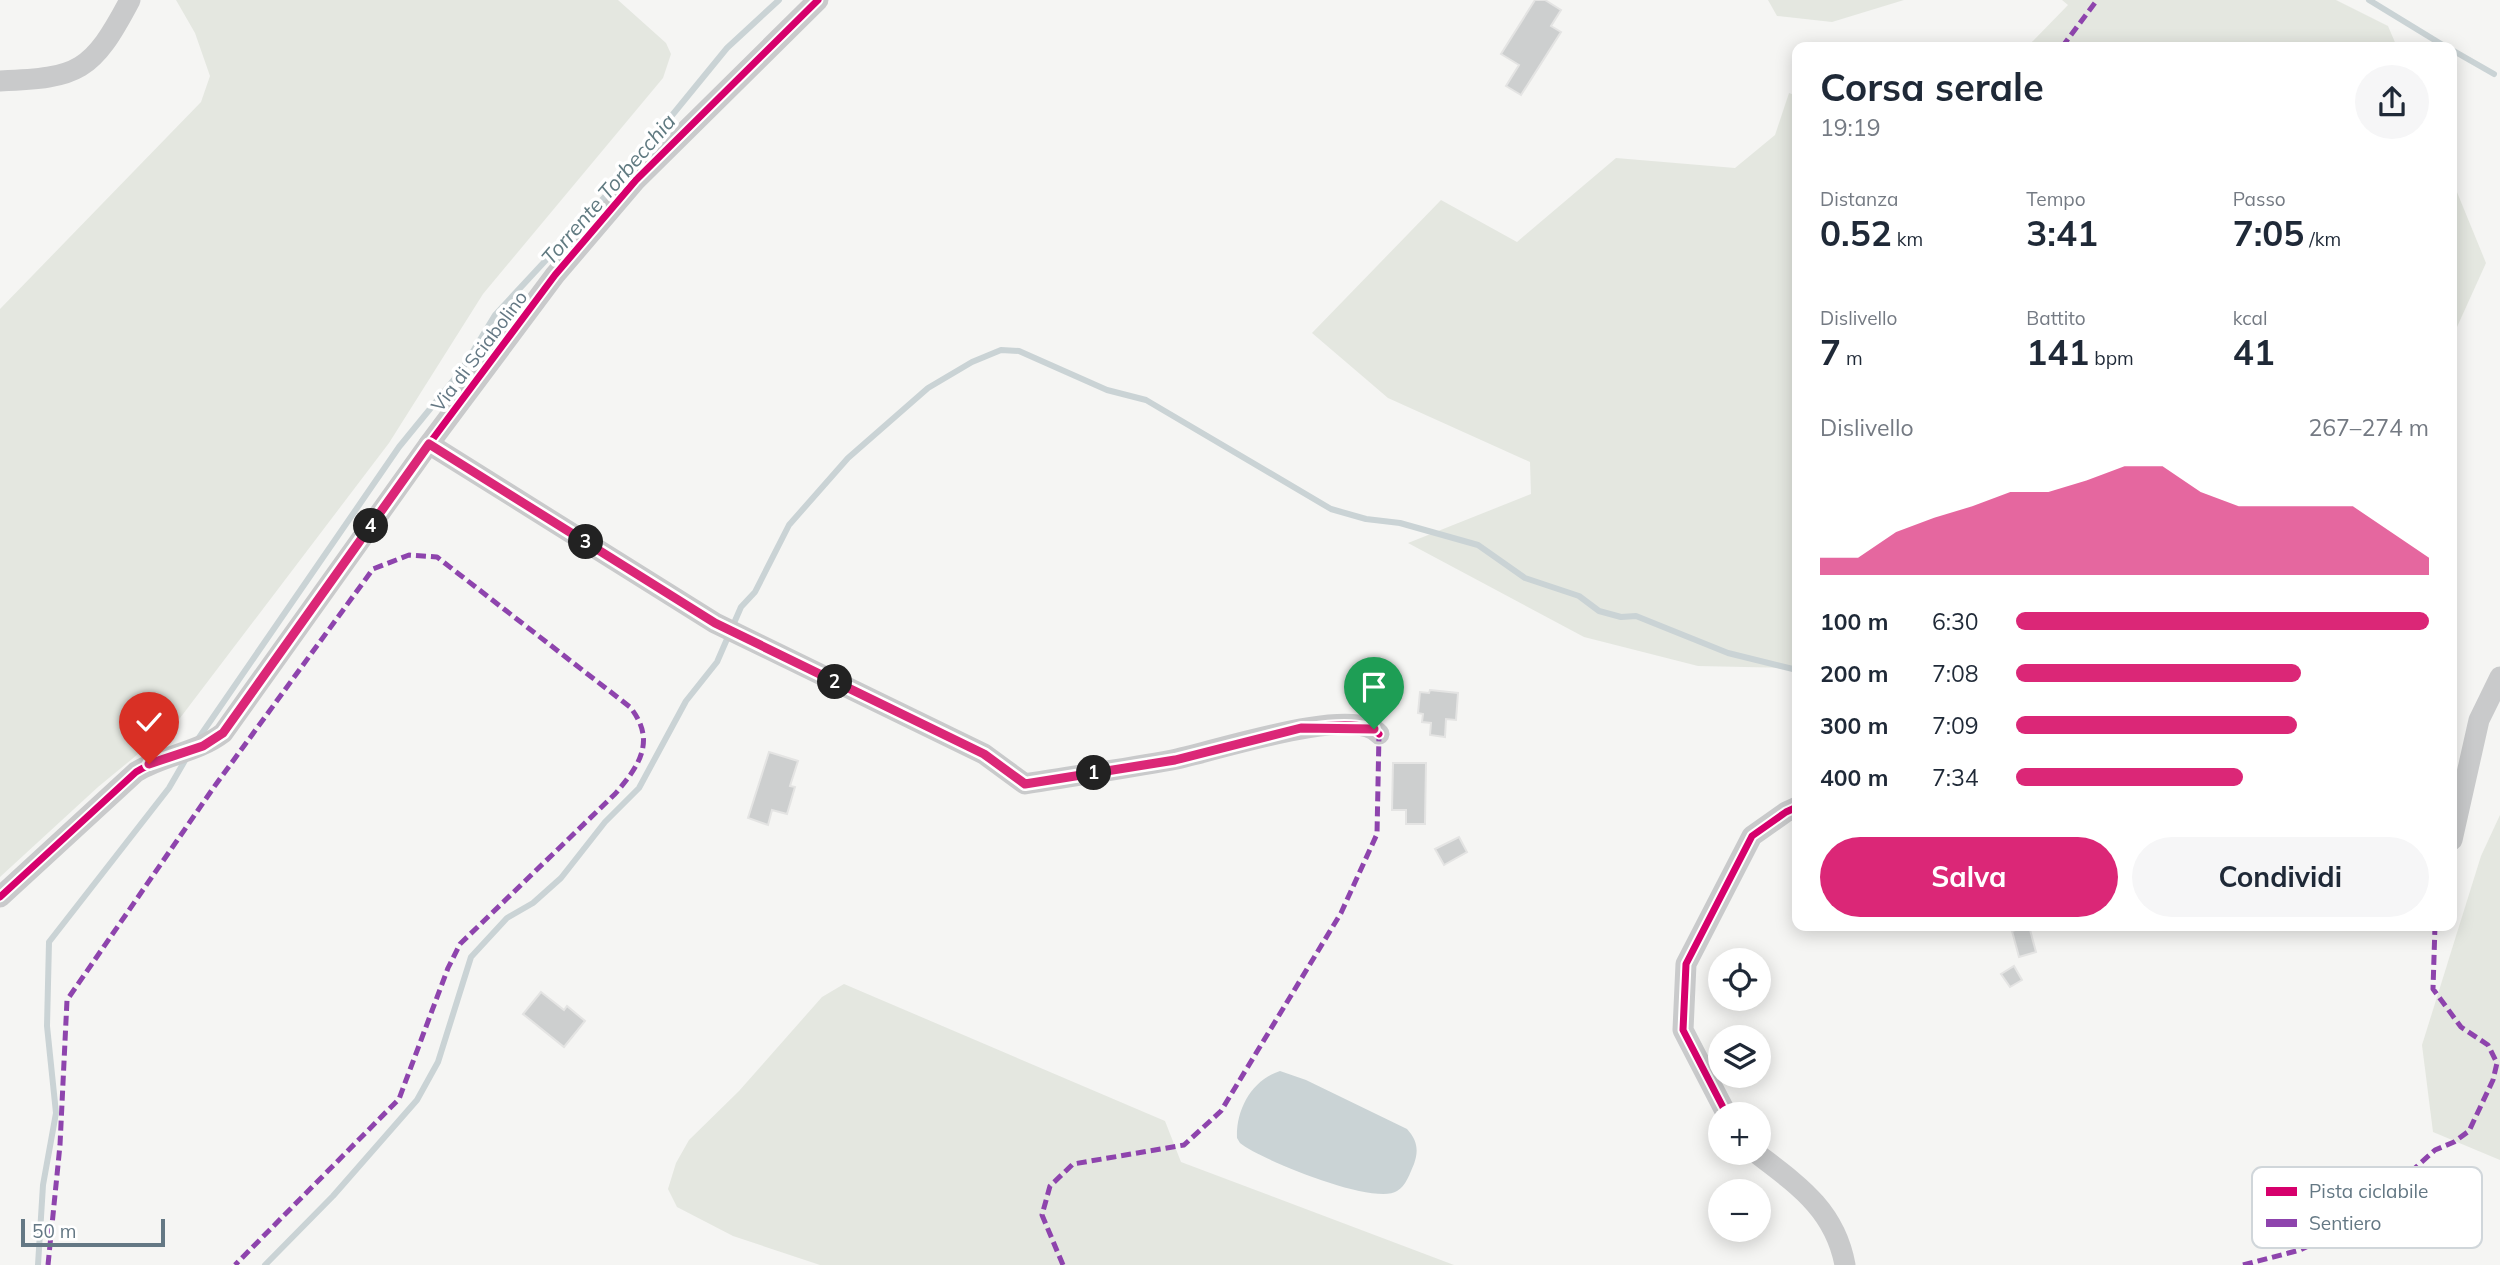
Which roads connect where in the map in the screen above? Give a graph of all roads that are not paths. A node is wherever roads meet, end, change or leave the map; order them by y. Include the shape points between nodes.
1 (130, 0) edge
2 (818, 0) edge
3 (0, 81) edge
4 (429, 444) junction
5 (2500, 677) edge
6 (2500, 709) edge
7 (2479, 720) junction
8 (1379, 734) dead end
9 (1792, 809) edge
10 (2457, 818) edge
11 (0, 897) edge
12 (1720, 1102) edge
13 (1771, 1164) edge
14 (1846, 1265) edge

1 - 3 street via 97,52 79,69 58,78
2 - 4 street, Via di Sciabolino via 614,205 555,275
4 - 8 street via 715,623 984,754 1025,784 1175,760 1301,728 1368,727
4 - 11 street, Via di Sciabolino via 223,733 203,746 149,764 124,781
5 - 7 street
6 - 7 street
7 - 10 street
9 - 12 street via 1752,836 1686,964 1683,1030
13 - 14 street via 1810,1194 1841,1240

